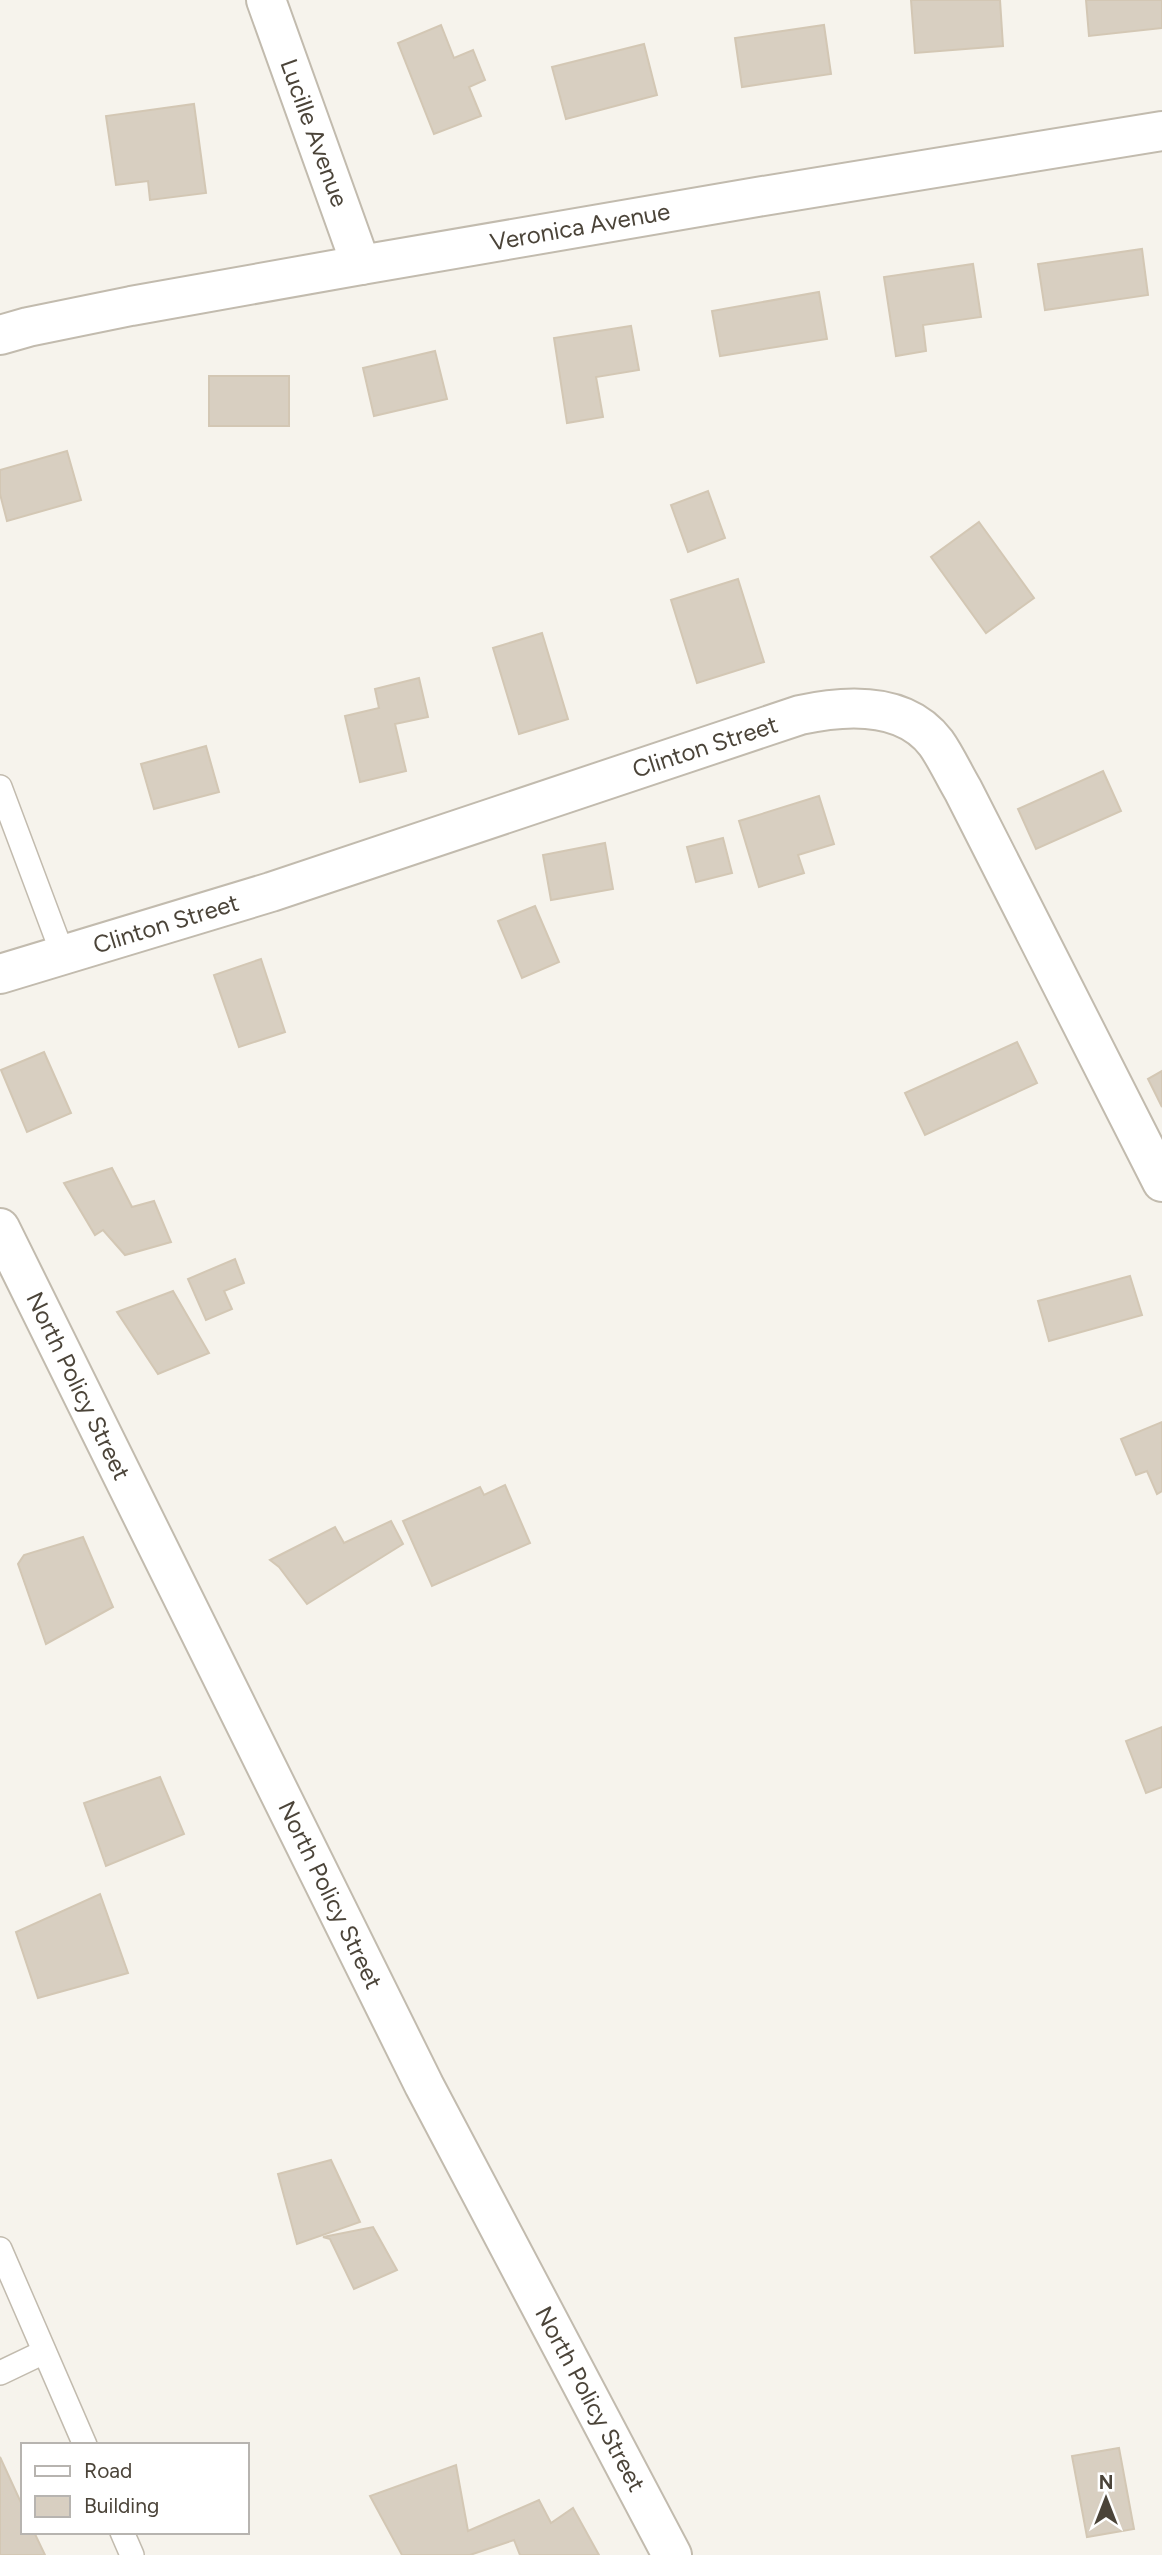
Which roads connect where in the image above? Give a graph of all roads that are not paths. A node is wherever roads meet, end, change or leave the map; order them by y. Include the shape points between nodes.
1 (266, 0) edge
2 (1162, 131) edge
3 (361, 265) junction
4 (0, 335) edge
5 (0, 787) edge
6 (63, 955) junction
7 (0, 974) edge
8 (1162, 1182) edge
9 (0, 1228) edge
10 (0, 2249) edge
11 (44, 2352) junction
12 (0, 2373) edge
13 (84, 2443) edge
14 (123, 2534) edge
15 (132, 2555) edge
16 (672, 2555) edge

1 - 3 street, Lucille Avenue
2 - 3 street, Veronica Avenue
3 - 4 street, Veronica Avenue via 131,306
5 - 6 lane
6 - 7 street, Clinton Street
6 - 8 street, Clinton Street via 271,892 800,715 851,708 891,712 917,725 942,754
9 - 16 street, North Policy Street via 424,2085
10 - 11 lane
11 - 12 lane
11 - 13 lane
14 - 15 lane

